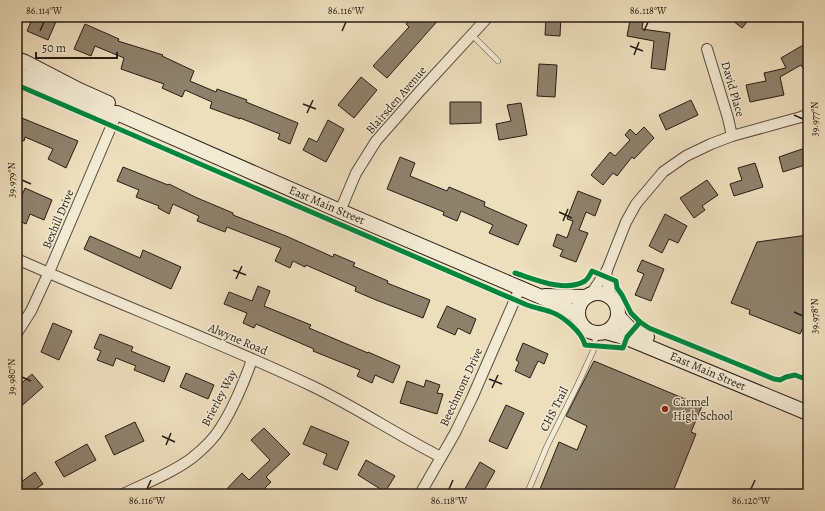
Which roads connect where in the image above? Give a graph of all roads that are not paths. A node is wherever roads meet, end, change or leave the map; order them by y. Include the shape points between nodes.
1 (488, 17) edge
2 (472, 34) junction
3 (707, 49) dead end
4 (17, 59) edge
5 (498, 60) dead end
6 (17, 74) edge
7 (117, 114) junction
8 (808, 114) edge
9 (732, 136) junction
10 (340, 210) junction
11 (17, 259) edge
12 (607, 270) junction
13 (49, 272) junction
14 (520, 288) junction
15 (536, 295) junction
16 (588, 296) junction
17 (611, 298) junction
18 (577, 315) junction
19 (618, 316) junction
20 (601, 332) junction
21 (17, 333) edge
22 (252, 360) junction
23 (808, 405) edge
24 (808, 413) edge
25 (442, 458) junction
26 (124, 494) edge
27 (420, 494) edge
28 (527, 494) edge

1 - 2 street, Blairsden Avenue
2 - 5 lane
2 - 10 street, Blairsden Avenue via 376,141 356,173
3 - 9 street, David Place
4 - 7 main road, East Main Street via 111,105
6 - 7 main road, East Main Street via 106,113
7 - 10 main road, East Main Street
7 - 13 street, Bexhill Drive
8 - 9 street
9 - 12 street via 686,156 663,172 636,204
10 - 14 main road, East Main Street
11 - 13 street, Alwyne Road
12 - 16 street
12 - 17 street
13 - 21 street, Bexhill Drive via 31,311
13 - 22 street, Alwyne Road
14 - 15 main road, East Main Street
14 - 25 street, Beechmont Drive via 472,398
15 - 16 main road, East Main Street
15 - 18 main road, East Main Street
16 - 17 main road via 599,292
16 - 18 main road via 581,301
17 - 19 main road via 616,303
18 - 20 main road via 587,330 593,333
19 - 20 main road via 612,328
19 - 23 main road, East Main Street via 632,330
20 - 24 main road, East Main Street via 627,338
20 - 28 lane, CHS Trail via 549,441
22 - 25 street, Alwyne Road via 346,403
22 - 26 street, Brierley Way via 229,413 221,428 208,443 173,470
25 - 27 street, Beechmont Drive

